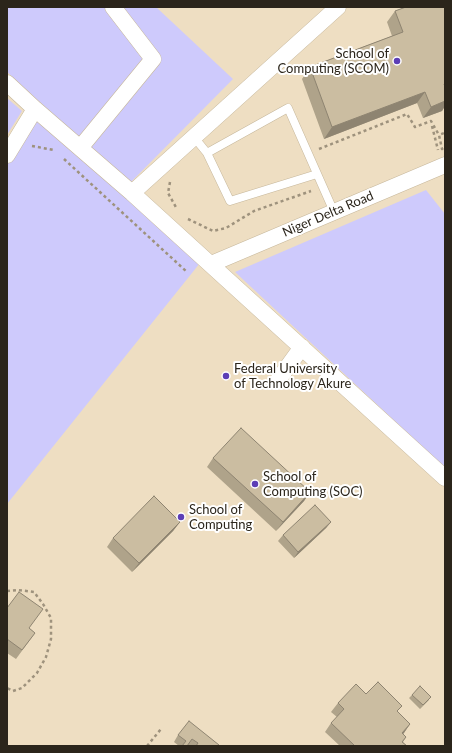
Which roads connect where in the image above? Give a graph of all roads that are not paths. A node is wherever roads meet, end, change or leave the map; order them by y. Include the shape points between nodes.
1 (113, 7) edge
2 (338, 7) edge
3 (7, 83) edge
4 (35, 109) junction
5 (194, 137) junction
6 (80, 148) junction
7 (9, 151) edge
8 (207, 153) junction
9 (444, 165) edge
10 (317, 174) junction
11 (132, 193) junction
12 (334, 212) junction
13 (211, 264) junction
14 (302, 347) junction
15 (278, 380) dead end
16 (445, 478) edge

1 - 6 street via 153,59
2 - 5 street
3 - 4 street
4 - 6 street
4 - 7 street
5 - 8 lane
5 - 11 street
6 - 11 street
8 - 10 lane via 230,201
8 - 10 lane via 288,108
9 - 12 street, Niger Delta Road
10 - 12 lane
11 - 13 street
12 - 13 street, Niger Delta Road
13 - 14 street
14 - 15 street
14 - 16 street

